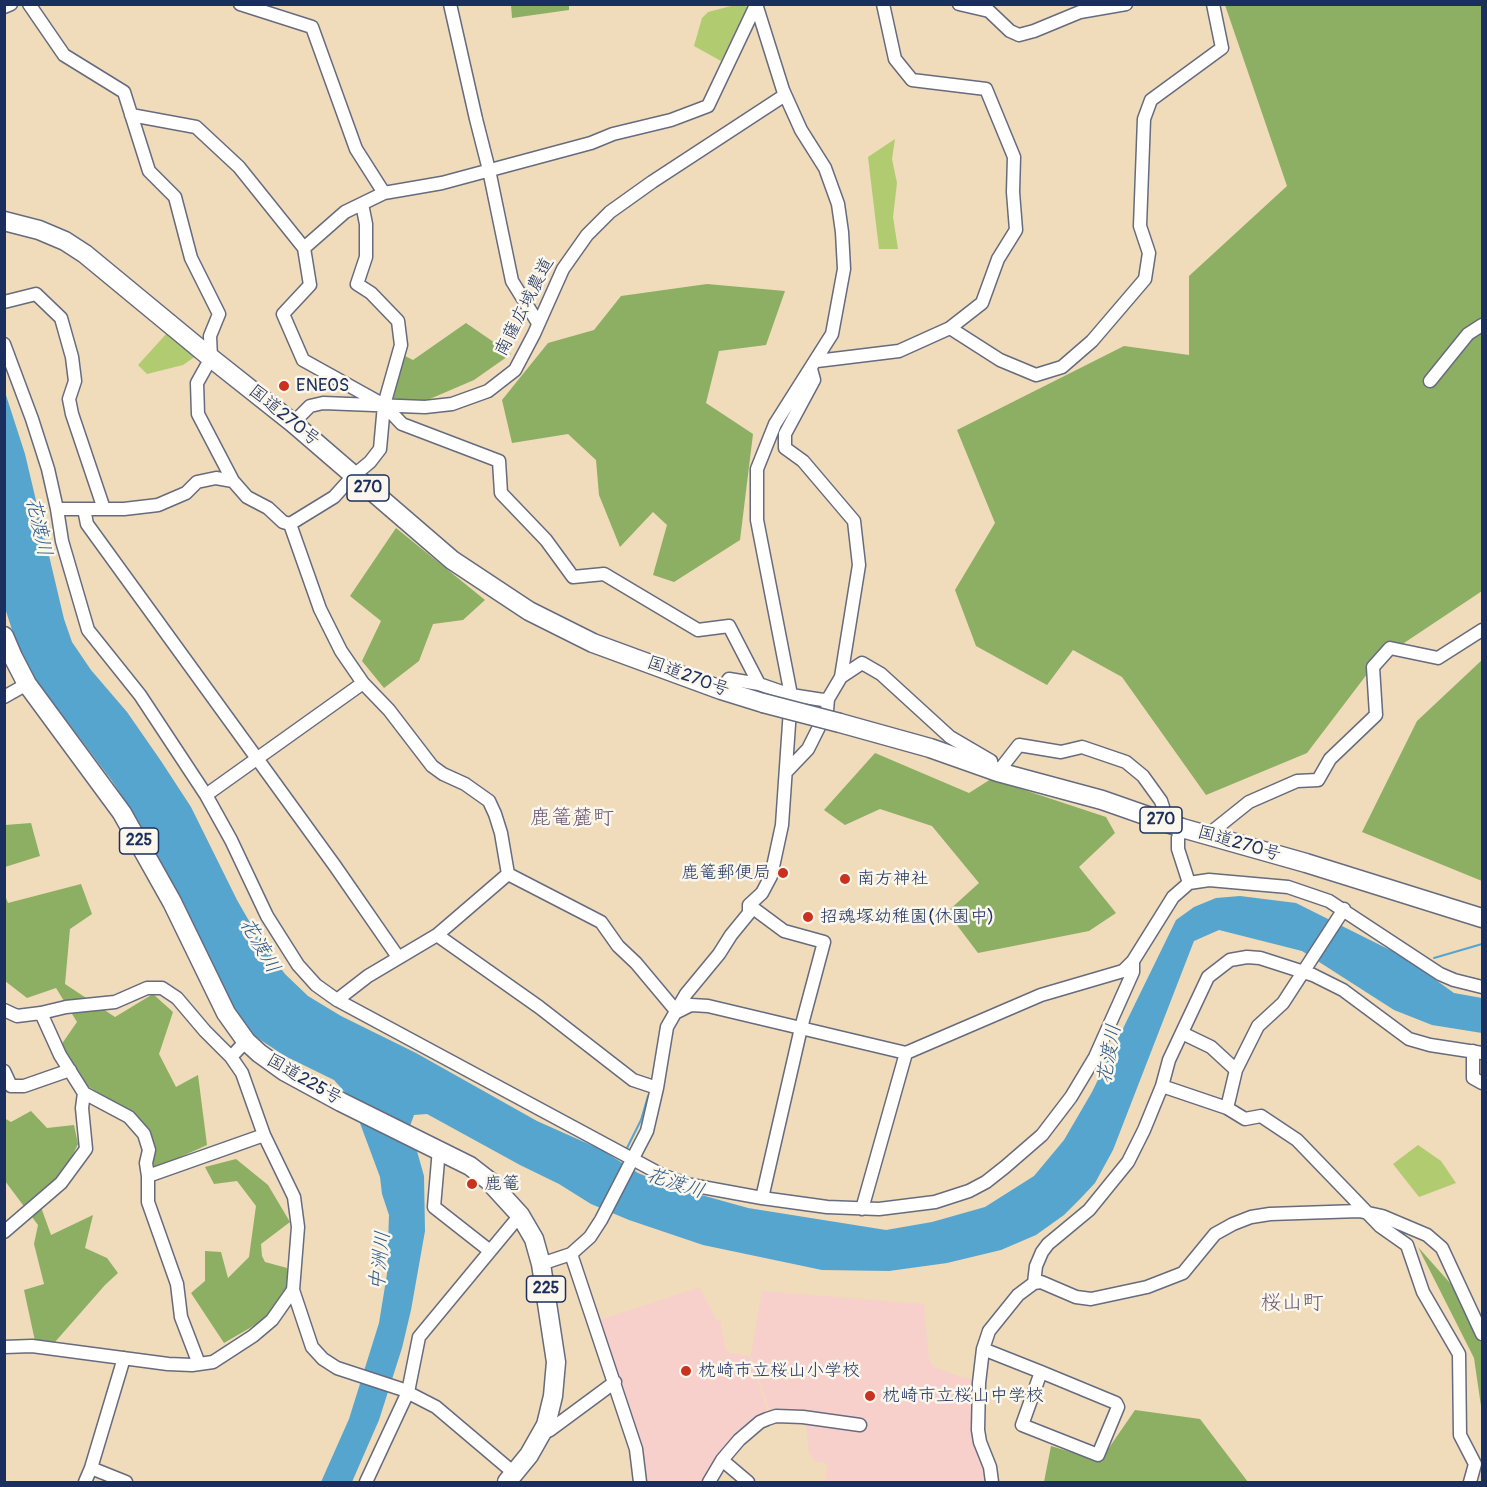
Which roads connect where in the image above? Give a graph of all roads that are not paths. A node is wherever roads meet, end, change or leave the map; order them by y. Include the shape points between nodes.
1 (11, 4) edge
2 (29, 4) edge
3 (240, 4) edge
4 (450, 4) edge
5 (883, 4) edge
6 (959, 4) edge
7 (1126, 4) edge
8 (1213, 4) edge
9 (756, 5) edge
10 (4, 7) edge
11 (785, 95) junction
12 (131, 116) junction
13 (489, 170) junction
14 (384, 193) junction
15 (362, 204) junction
16 (4, 221) edge
17 (303, 248) junction
18 (4, 302) edge
19 (538, 323) junction
20 (1482, 325) edge
21 (950, 328) junction
22 (4, 344) edge
23 (211, 358) junction
24 (814, 365) junction
25 (1430, 381) dead end
26 (384, 405) junction
27 (293, 423) junction
28 (353, 476) junction
29 (232, 482) junction
30 (57, 509) junction
31 (84, 509) junction
32 (104, 509) junction
33 (290, 524) junction
34 (1482, 630) edge
35 (4, 636) edge
36 (841, 677) junction
37 (363, 683) junction
38 (27, 684) junction
39 (759, 684) junction
40 (721, 690) junction
41 (791, 695) junction
42 (4, 697) edge
43 (828, 699) junction
44 (258, 760) junction
45 (995, 771) junction
46 (786, 772) junction
47 (206, 795) junction
48 (1175, 825) junction
49 (1209, 834) junction
50 (508, 873) junction
51 (1189, 883) junction
52 (749, 905) junction
53 (1341, 913) junction
54 (1482, 918) edge
55 (437, 935) junction
56 (398, 957) junction
57 (1133, 961) junction
58 (1305, 967) junction
59 (1482, 987) edge
60 (337, 1000) junction
61 (4, 1010) edge
62 (677, 1012) junction
63 (41, 1013) junction
64 (801, 1028) junction
65 (1182, 1033) junction
66 (252, 1047) junction
67 (1478, 1052) edge
68 (906, 1053) junction
69 (231, 1057) junction
70 (70, 1070) junction
71 (1236, 1070) junction
72 (4, 1071) edge
73 (1479, 1082) edge
74 (1162, 1086) junction
75 (657, 1088) junction
76 (84, 1093) junction
77 (1227, 1108) junction
78 (264, 1135) junction
79 (440, 1149) junction
80 (632, 1161) junction
81 (148, 1176) junction
82 (762, 1198) junction
83 (862, 1209) junction
84 (1369, 1213) junction
85 (520, 1215) junction
86 (4, 1232) edge
87 (490, 1251) junction
88 (571, 1254) junction
89 (542, 1263) junction
90 (1034, 1283) junction
91 (293, 1290) junction
92 (1482, 1334) edge
93 (4, 1347) edge
94 (983, 1349) junction
95 (124, 1358) junction
96 (199, 1364) junction
97 (1041, 1372) junction
98 (615, 1382) junction
99 (405, 1391) junction
100 (860, 1425) dead end
101 (541, 1434) junction
102 (722, 1460) junction
103 (91, 1468) junction
104 (511, 1478) edge
105 (84, 1482) edge
106 (126, 1482) edge
107 (366, 1482) edge
108 (640, 1482) edge
109 (709, 1482) edge
110 (748, 1482) edge
111 (992, 1482) edge
112 (1470, 1482) edge

1 - 10 street
2 - 12 street via 64,55 124,92
3 - 14 street via 312,27 356,149
4 - 13 street
5 - 21 street via 895,59 912,80 986,89 1014,157 1016,230 998,259 982,303
6 - 7 street via 989,11 1019,35 1080,12
8 - 21 street via 1222,48 1151,100 1144,119 1140,226 1149,253 1145,279 1092,341 1062,367 1036,375 1000,360
9 - 11 street
9 - 13 street via 708,106 671,120
11 - 19 street, 南薩広域農道 via 610,212 566,263
11 - 24 street via 825,168 838,204 842,232 844,269 832,334
12 - 17 street via 196,127 239,167
12 - 23 street via 149,171 175,197 191,258 219,314 210,336
13 - 14 street
13 - 19 street via 512,280
14 - 15 street
15 - 17 street via 345,212
15 - 26 street via 366,258 357,284 398,321 401,345
16 - 23 highway, 国道270号 / 270 via 39,230 85,254
17 - 26 street via 310,285 284,314 303,360
18 - 32 street via 36,294 61,318 75,381 69,399 72,414
19 - 26 street, 南薩広域農道 via 514,370 488,391 452,404
20 - 25 street via 1468,334
21 - 24 street via 899,351
22 - 30 street via 32,419
23 - 27 highway, 国道270号 / 270
23 - 29 street via 197,383 198,414
24 - 36 street via 814,380 785,435 785,448 803,461 854,521 859,565
24 - 41 street via 775,424 757,468 757,520
26 - 27 street, 南薩広域農道 via 323,403 310,406
26 - 28 street via 380,449
26 - 39 street via 402,424 499,461 501,493 546,540 573,577 604,574 698,630 729,626
27 - 28 highway, 国道270号 / 270
28 - 33 street via 334,497
28 - 40 highway, 国道270号 / 270 via 452,560 529,611 593,643
29 - 32 street via 216,478 197,482 186,493 158,505
29 - 33 street via 247,497
30 - 31 street
30 - 47 street via 62,541 88,630 140,695
31 - 32 street
31 - 44 street via 87,524
33 - 37 street via 320,609
34 - 49 street via 1438,658 1390,648 1373,667 1376,716 1330,759 1318,780 1297,781 1249,802
35 - 38 highway, 国道225号 / 225
36 - 43 street
36 - 45 street via 862,663 881,674 950,737 991,761
37 - 44 street
37 - 50 street via 432,766 489,801 501,833
38 - 42 street
38 - 66 highway, 国道225号 / 225 via 122,813 172,902 225,1013
39 - 40 street via 729,679
39 - 41 street
40 - 45 highway, 国道270号 / 270, bridge via 930,748
41 - 43 street
41 - 46 street
43 - 46 street via 827,711 808,749
44 - 47 street
44 - 56 street
45 - 48 highway, 国道270号 / 270
45 - 48 street via 1019,745 1061,752 1082,747 1126,762 1143,776
46 - 52 street via 782,825 771,876 762,893
47 - 60 street via 280,939 316,985
48 - 49 highway, 国道270号 / 270
48 - 51 street
49 - 54 highway, 国道270号 / 270
50 - 55 street
50 - 62 street via 601,922
51 - 53 street via 1209,880 1288,887 1329,901
51 - 57 street via 1167,904
52 - 62 street via 749,913 686,994
52 - 64 street via 784,931 824,942
53 - 58 street
53 - 59 street via 1440,974
55 - 56 street
55 - 75 street via 633,1080
56 - 60 street
57 - 68 street via 1123,971 1041,996
57 - 83 street via 1133,972 1095,1057 1058,1115 1024,1152 986,1182 951,1197 916,1205
58 - 65 street via 1260,958 1230,960 1208,976
58 - 67 street via 1409,1039
58 - 71 street via 1283,1003 1258,1026
60 - 80 street
61 - 63 street via 17,1016
62 - 64 street via 691,1005 708,1006
62 - 75 street via 667,1027
63 - 69 street via 115,1002 147,988 162,988 177,998
63 - 70 street
64 - 68 street
64 - 82 street
65 - 71 street via 1211,1047
65 - 74 street
66 - 69 street
66 - 79 highway, 国道225号 / 225 via 284,1071 341,1102
67 - 73 street via 1472,1073
68 - 83 street
69 - 78 street via 242,1072
70 - 72 street via 24,1086 11,1086
70 - 76 street
71 - 77 street
74 - 77 street
74 - 90 street via 1128,1162 1089,1210 1048,1244 1036,1266
75 - 80 street via 646,1131
76 - 81 street via 129,1117 144,1134 149,1150
76 - 86 street via 86,1149 61,1183
77 - 84 street via 1245,1119 1261,1116 1297,1140
78 - 81 street
78 - 91 street via 294,1197 298,1227
79 - 85 highway, 国道225号 / 225 via 488,1180
79 - 87 street via 434,1207
80 - 82 street via 691,1185
80 - 88 street via 590,1237
81 - 96 street via 148,1202 177,1284 181,1317
82 - 83 street
84 - 90 street via 1251,1217 1215,1234 1183,1273 1136,1290 1091,1299
84 - 92 street via 1436,1240
84 - 112 street via 1407,1245 1423,1292 1459,1354 1460,1435 1475,1464
85 - 87 street
85 - 89 highway, 国道225号 / 225
87 - 99 street via 419,1337
88 - 89 street
88 - 98 street
89 - 101 highway, 国道225号 / 225 via 556,1362 553,1396
90 - 94 street via 1018,1295 989,1331
91 - 96 street via 272,1320 253,1336 213,1362
91 - 99 street via 312,1347 322,1359 337,1368
93 - 95 street via 32,1346
94 - 97 street
94 - 111 street via 978,1431
95 - 96 street
95 - 103 street
97 - 97 street via 1116,1403 1118,1407 1098,1455 1022,1425
98 - 101 street
98 - 108 street via 636,1449
99 - 104 street via 436,1407
99 - 107 street
100 - 102 street via 776,1416 760,1422
101 - 104 highway, 国道225号 / 225
102 - 109 street
102 - 110 street
103 - 105 street
103 - 106 street

